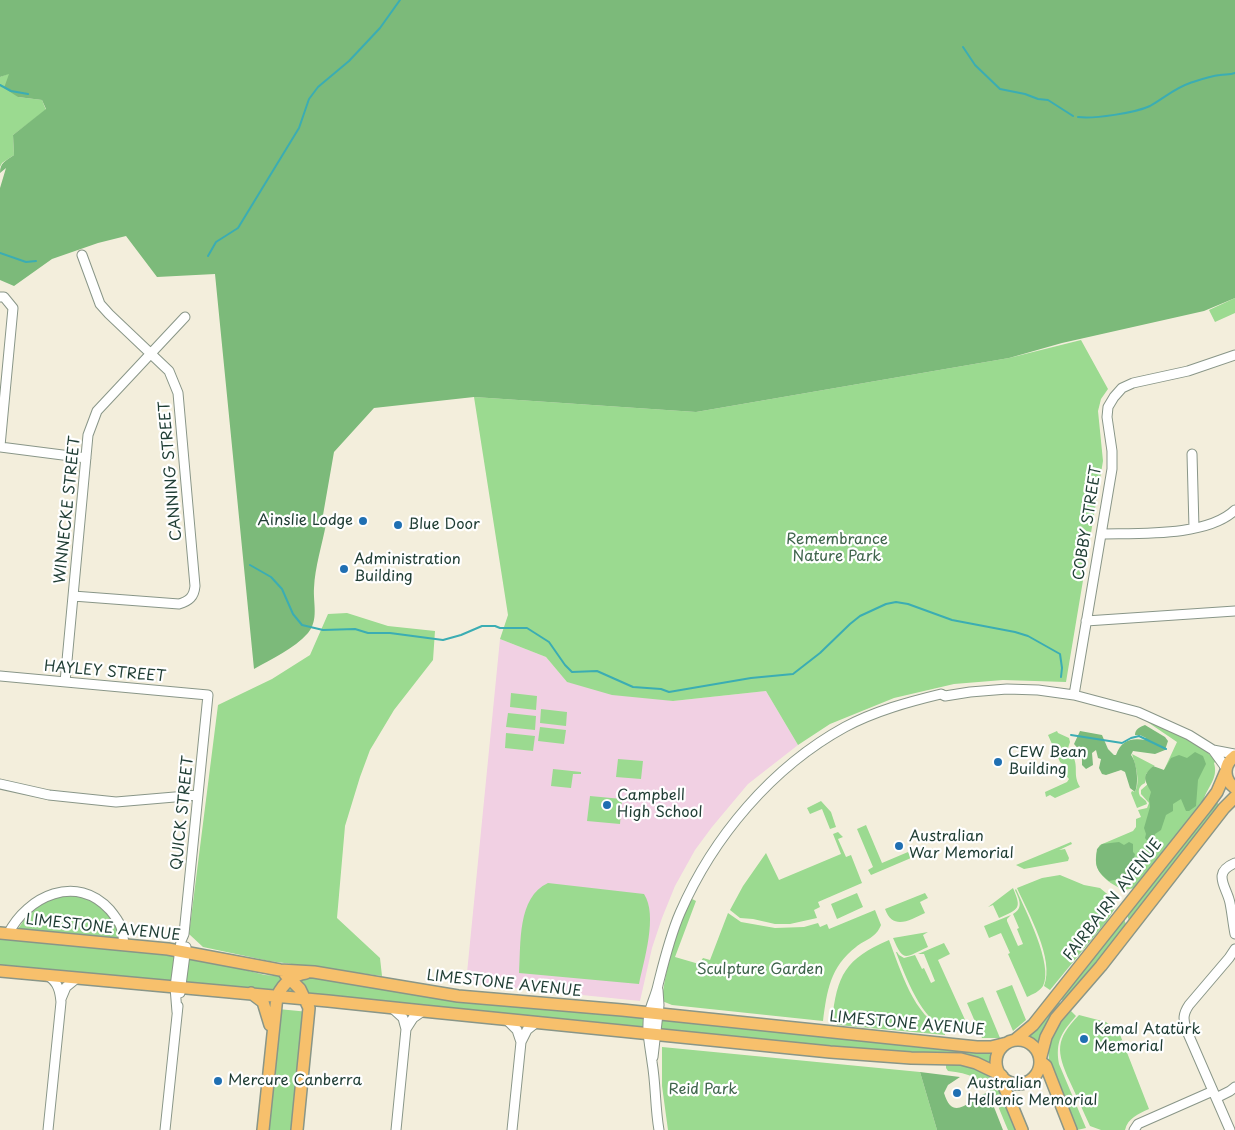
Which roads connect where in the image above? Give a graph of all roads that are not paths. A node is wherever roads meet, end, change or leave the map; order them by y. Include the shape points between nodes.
1 (82, 255) dead end
2 (2, 297) edge
3 (185, 317) dead end
4 (151, 354) junction
5 (1235, 355) edge
6 (2, 402) edge
7 (0, 447) edge
8 (1192, 454) dead end
9 (86, 458) junction
10 (1235, 510) edge
11 (1194, 528) junction
12 (1101, 534) junction
13 (73, 596) junction
14 (1235, 611) edge
15 (1086, 621) junction
16 (0, 676) edge
17 (65, 682) junction
18 (208, 695) joint
19 (1074, 695) junction
20 (1213, 750) junction
21 (1235, 755) edge
22 (1226, 769) junction
23 (0, 784) edge
24 (1235, 788) edge
25 (198, 795) junction
26 (1235, 798) edge
27 (1235, 863) edge
28 (1234, 920) edge
29 (4, 933) edge
30 (1235, 934) edge
31 (122, 945) junction
32 (1235, 949) edge
33 (183, 951) junction
34 (0, 970) edge
35 (280, 970) junction
36 (314, 972) junction
37 (47, 975) junction
38 (77, 978) junction
39 (291, 979) junction
40 (178, 987) junction
41 (251, 993) junction
42 (277, 996) junction
43 (306, 999) junction
44 (328, 1001) junction
45 (61, 1002) junction
46 (392, 1008) junction
47 (423, 1012) junction
48 (654, 1014) junction
49 (308, 1020) junction
50 (507, 1020) junction
51 (537, 1022) junction
52 (406, 1029) junction
53 (272, 1034) junction
54 (652, 1034) junction
55 (521, 1042) junction
56 (1011, 1042) junction
57 (1040, 1061) junction
58 (1001, 1076) junction
59 (1235, 1087) edge
60 (1215, 1094) junction
61 (1136, 1127) edge
62 (48, 1130) edge
63 (165, 1130) edge
64 (263, 1130) edge
65 (298, 1130) edge
66 (396, 1130) edge
67 (512, 1130) edge
68 (659, 1130) edge
69 (1022, 1130) edge
70 (1071, 1130) edge
71 (1230, 1130) edge

1 - 4 street, CANNING STREET via 100,304
2 - 6 street via 13,308
3 - 4 street, WINNECKE STREET
4 - 9 street, WINNECKE STREET via 97,411 88,434
4 - 13 street, CANNING STREET via 169,371 178,393 195,592 179,604
5 - 12 street, COBBY STREET via 1188,371 1133,383 1114,396 1108,407 1112,469
6 - 7 street
7 - 9 street
8 - 11 street
9 - 13 street, WINNECKE STREET
10 - 11 street via 1218,522
11 - 12 street
12 - 15 street, COBBY STREET
13 - 17 street, WINNECKE STREET
14 - 15 street
15 - 19 street, COBBY STREET
16 - 17 street, HAYLEY STREET
17 - 18 street, HAYLEY STREET
18 - 25 street, QUICK STREET
19 - 20 street via 1148,715
19 - 48 street via 1008,689 941,694 864,718 811,748 739,816 700,871 673,930
20 - 21 street
20 - 22 street
21 - 22 main road, FAIRBAIRN AVENUE
22 - 24 main road via 1228,780
22 - 56 main road, FAIRBAIRN AVENUE via 1217,792 1206,807 1033,1025
23 - 25 street via 49,795 116,802
25 - 33 street, QUICK STREET
26 - 57 main road, FAIRBAIRN AVENUE via 1086,986 1056,1018 1046,1037
27 - 28 street via 1226,868 1222,879
28 - 30 street
29 - 31 main road, LIMESTONE AVENUE
29 - 31 street via 35,902 62,891 78,891 105,904 115,916 123,930
31 - 33 main road, LIMESTONE AVENUE
32 - 60 street via 1189,1005 1184,1016 1186,1029
33 - 35 main road, LIMESTONE AVENUE
33 - 40 street, QUICK STREET
34 - 37 main road, LIMESTONE AVENUE
35 - 36 main road, LIMESTONE AVENUE
35 - 39 main road
36 - 39 main road
36 - 48 main road, LIMESTONE AVENUE via 458,996
37 - 38 main road, LIMESTONE AVENUE
37 - 45 street via 55,981
38 - 40 main road, LIMESTONE AVENUE
38 - 45 street via 66,987
39 - 42 main road
39 - 43 main road
40 - 41 main road, LIMESTONE AVENUE
40 - 63 street, QUICK STREET
41 - 42 main road, LIMESTONE AVENUE
41 - 53 main road via 263,1002
42 - 43 main road, LIMESTONE AVENUE
42 - 53 main road
43 - 44 main road, LIMESTONE AVENUE
43 - 49 main road
44 - 46 main road, LIMESTONE AVENUE
44 - 49 main road via 316,1008
45 - 62 street
46 - 47 main road, LIMESTONE AVENUE
46 - 52 street via 403,1018
47 - 50 main road, LIMESTONE AVENUE
47 - 52 street via 413,1018
48 - 54 street
48 - 56 main road, LIMESTONE AVENUE via 977,1047
49 - 65 main road
50 - 51 main road, LIMESTONE AVENUE
50 - 55 street via 517,1030
51 - 54 main road, LIMESTONE AVENUE
51 - 55 street via 527,1030
52 - 66 street
53 - 64 main road
54 - 58 main road, LIMESTONE AVENUE via 830,1052 961,1059
54 - 68 street
55 - 67 street
56 - 57 main road via 1024,1041 1032,1045
56 - 58 main road via 997,1056
57 - 58 main road via 1038,1072 1026,1082 1016,1084
57 - 70 main road via 1046,1066
58 - 69 main road
59 - 60 street
60 - 61 street
60 - 71 street

